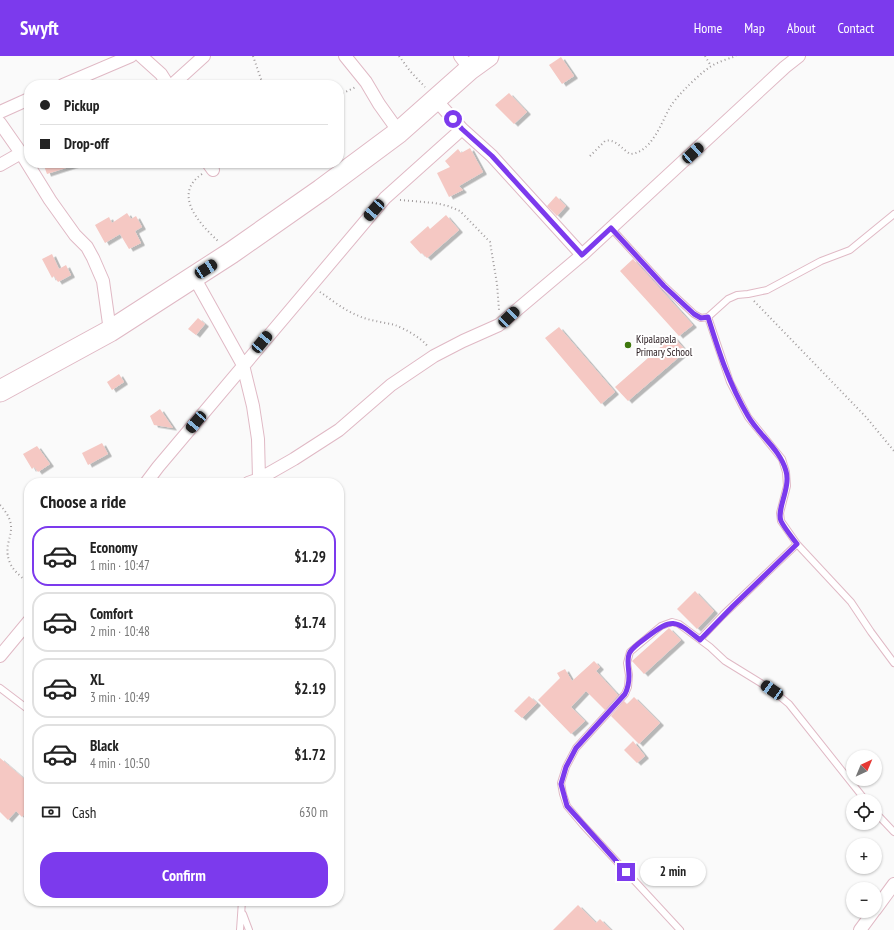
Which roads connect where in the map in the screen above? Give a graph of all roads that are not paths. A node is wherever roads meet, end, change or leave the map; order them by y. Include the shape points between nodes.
1 (131, 56) edge
2 (141, 56) edge
3 (204, 56) edge
4 (345, 56) edge
5 (488, 56) edge
6 (799, 56) edge
7 (465, 63) edge
8 (75, 80) edge
9 (165, 80) edge
10 (178, 80) edge
11 (435, 98) junction
12 (24, 101) edge
13 (0, 112) edge
14 (0, 123) edge
15 (462, 129) junction
16 (399, 132) junction
17 (20, 153) junction
18 (24, 159) edge
19 (0, 165) edge
20 (30, 168) edge
21 (894, 214) edge
22 (611, 228) junction
23 (582, 255) junction
24 (194, 277) junction
25 (708, 317) junction
26 (110, 331) junction
27 (243, 365) junction
28 (0, 391) edge
29 (150, 478) edge
30 (255, 478) edge
31 (262, 478) edge
32 (797, 544) junction
33 (24, 627) edge
34 (700, 640) junction
35 (0, 656) edge
36 (894, 663) edge
37 (0, 688) edge
38 (24, 706) edge
39 (860, 794) edge
40 (882, 819) edge
41 (894, 832) edge
42 (894, 884) edge
43 (882, 900) edge
44 (242, 906) edge
45 (242, 912) junction
46 (868, 918) edge
47 (240, 930) edge
48 (249, 930) edge
49 (680, 930) edge
50 (860, 930) edge

1 - 8 street
2 - 9 street
3 - 10 street
4 - 16 street via 366,82 378,104
5 - 7 highway
6 - 22 street
7 - 11 highway
11 - 15 street
11 - 16 highway
12 - 13 street
14 - 17 street
15 - 23 street via 492,156
15 - 27 street via 385,198
16 - 24 highway via 321,190
17 - 18 street
17 - 19 street
20 - 26 street via 93,258 103,281
21 - 25 lane via 850,250 821,261 767,290 728,299
22 - 23 street
22 - 25 lane via 664,286 694,314 701,318
23 - 31 street via 499,325 434,356 391,385 339,430
24 - 26 highway
24 - 27 street
25 - 32 lane via 733,389 748,417 782,459 787,486 780,513 781,521
26 - 28 highway
27 - 29 street
27 - 30 street via 258,439
32 - 34 lane
32 - 36 lane via 851,602
33 - 35 street
34 - 39 lane via 724,660 772,690 789,704
34 - 49 lane via 679,624 672,622 661,626 630,652 628,687 625,694 576,748 561,784 567,806
37 - 38 lane
40 - 41 lane
42 - 43 street
44 - 45 lane
45 - 47 lane
45 - 48 lane
46 - 50 street

